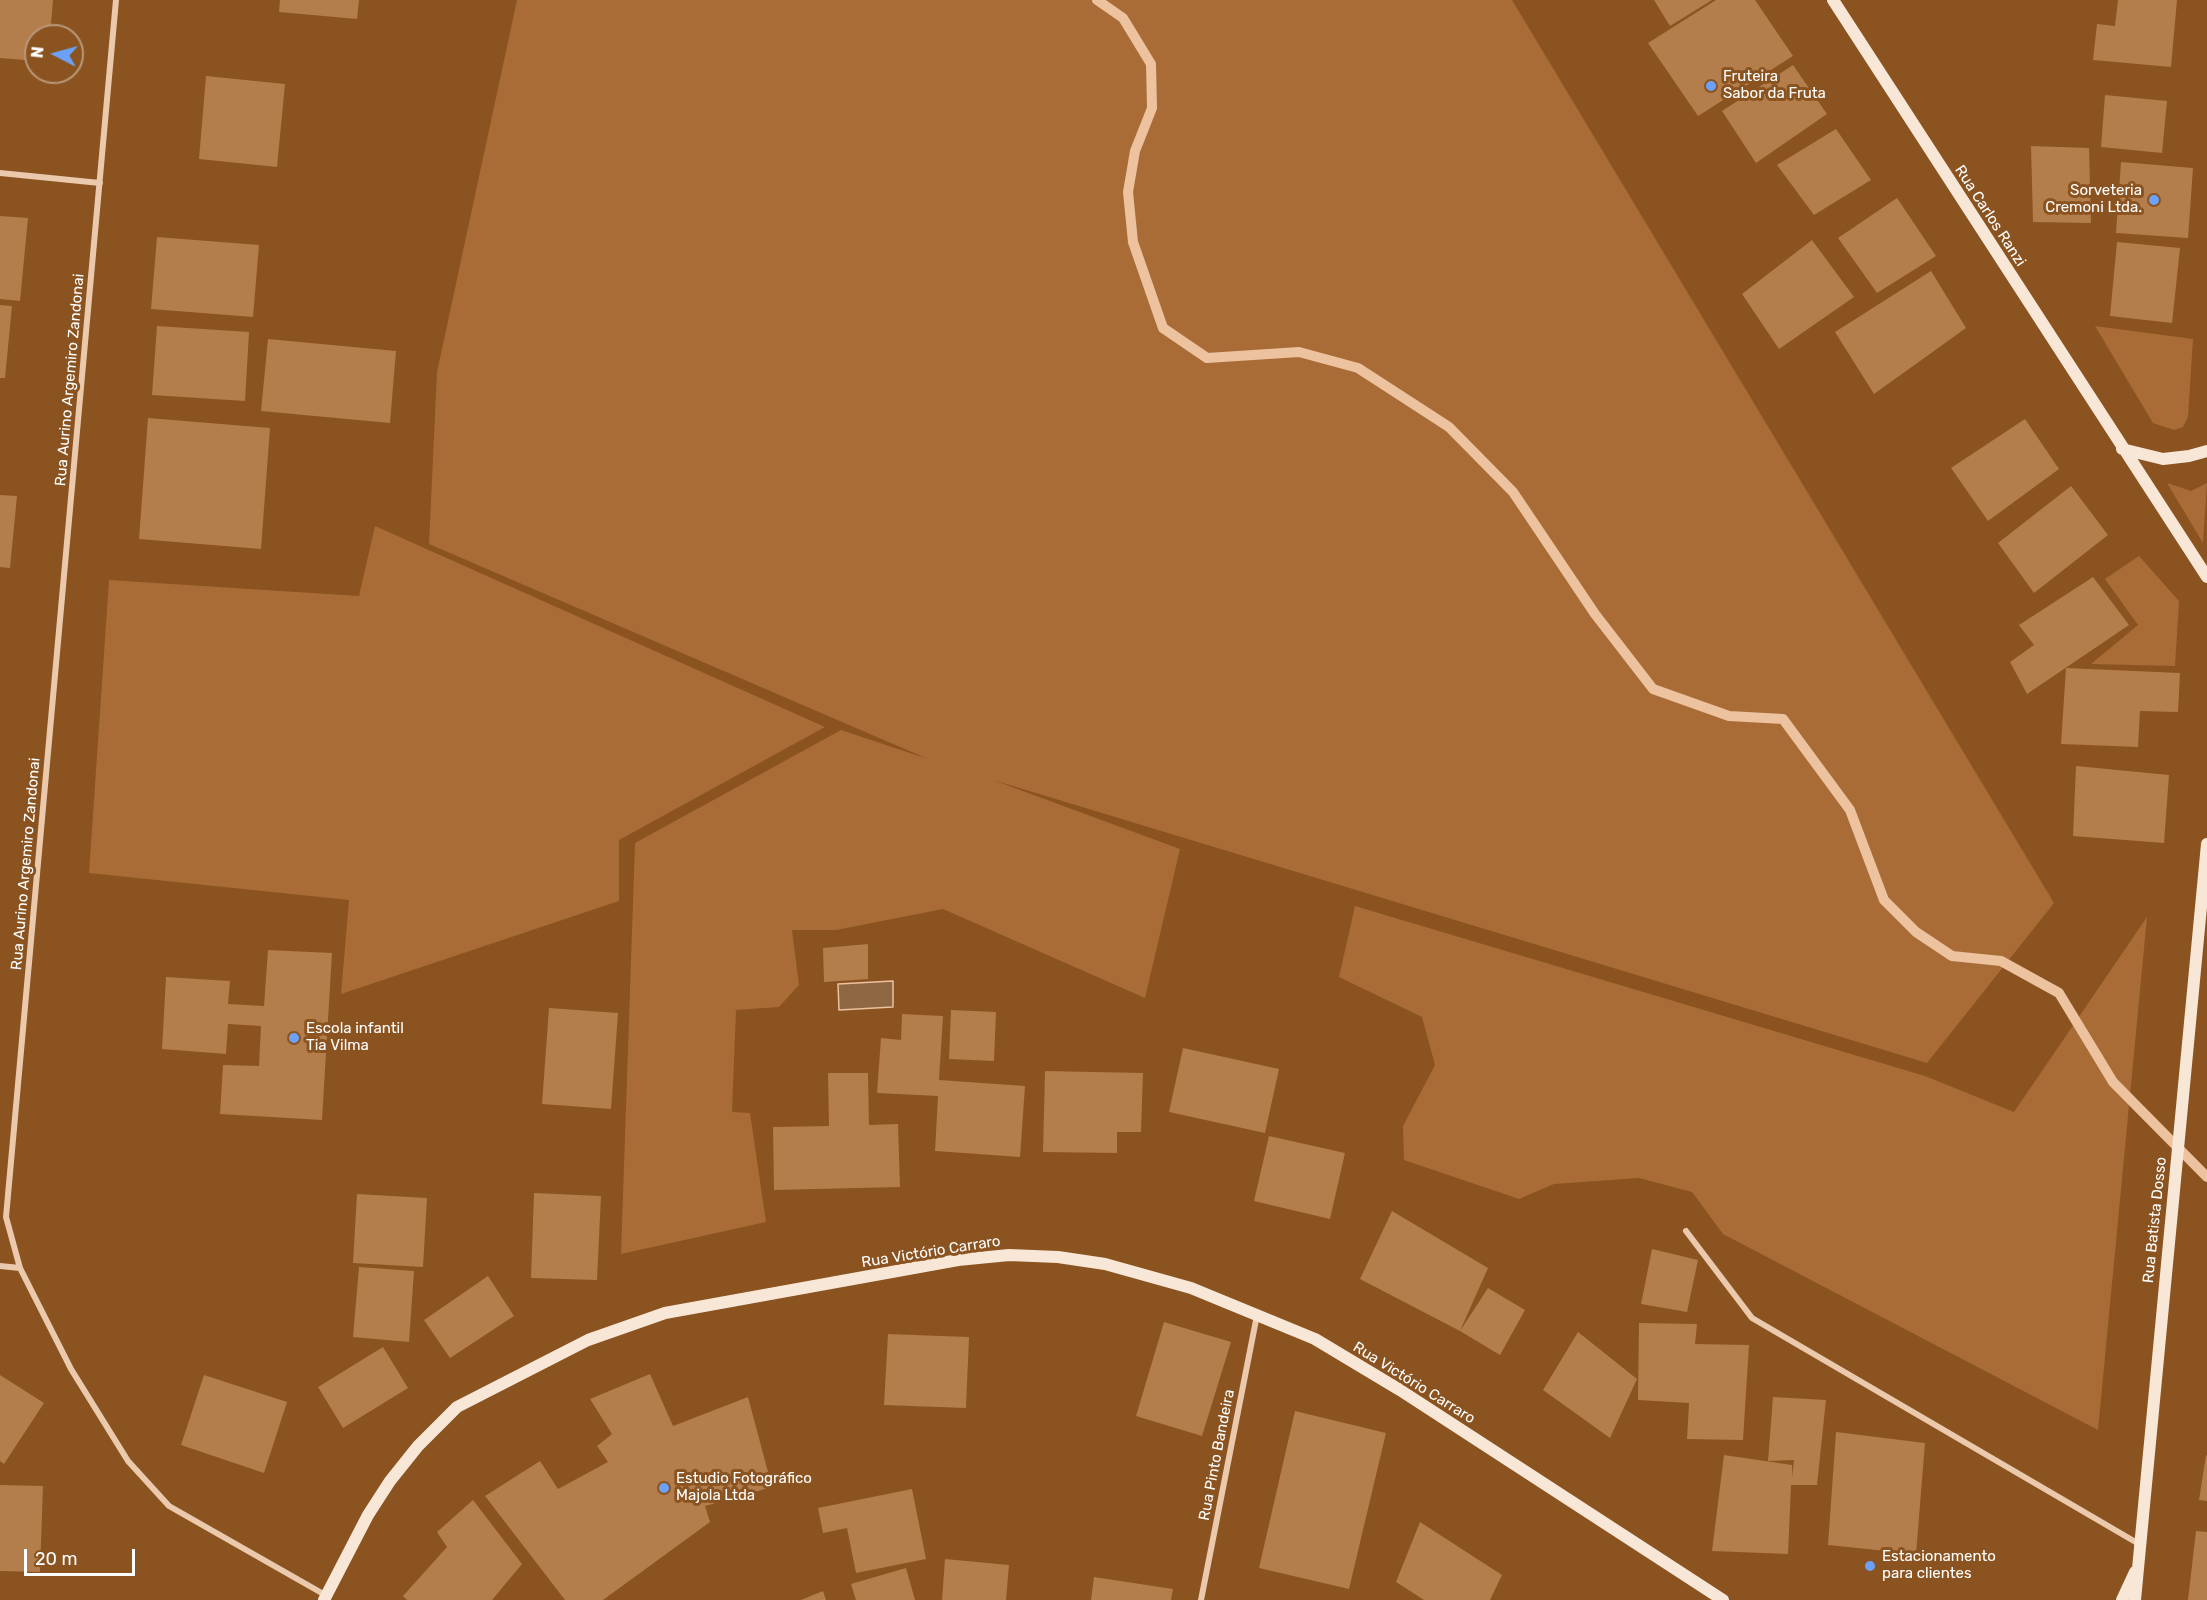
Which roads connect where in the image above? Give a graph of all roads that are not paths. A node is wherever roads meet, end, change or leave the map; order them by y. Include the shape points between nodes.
1 (116, 0) edge
2 (1833, 0) edge
3 (0, 173) edge
4 (100, 183) junction
5 (2122, 449) junction
6 (2207, 451) edge
7 (2207, 577) edge
8 (2207, 844) edge
9 (1686, 1231) dead end
10 (0, 1266) edge
11 (20, 1268) junction
12 (1257, 1314) junction
13 (2139, 1544) junction
14 (2137, 1565) junction
15 (326, 1598) edge
16 (1201, 1600) edge
17 (1724, 1600) edge
18 (2122, 1600) edge
19 (2135, 1600) edge

1 - 4 street, Rua Aurino Argemiro Zandonai
2 - 5 main road, Rua Carlos Ranzi
3 - 4 street
4 - 11 street, Rua Aurino Argemiro Zandonai via 6,1217
5 - 6 main road via 2163,459
5 - 7 main road, Rua Carlos Ranzi
8 - 13 main road, Rua Batista Dosso
9 - 13 street via 1752,1318
10 - 11 street
11 - 15 street, Rua Aurino Argemiro Zandonai via 71,1369 128,1461 169,1506
12 - 15 main road, Rua Victório Carraro via 1191,1288 1104,1264 1009,1255 958,1260 665,1313 588,1340 457,1407 390,1481
12 - 16 street, Rua Pinto Bandeira
12 - 17 main road, Rua Victório Carraro via 1315,1339 1400,1390
13 - 14 main road, Rua Batista Dosso
14 - 18 main road
14 - 19 main road, Rua Batista Dosso

